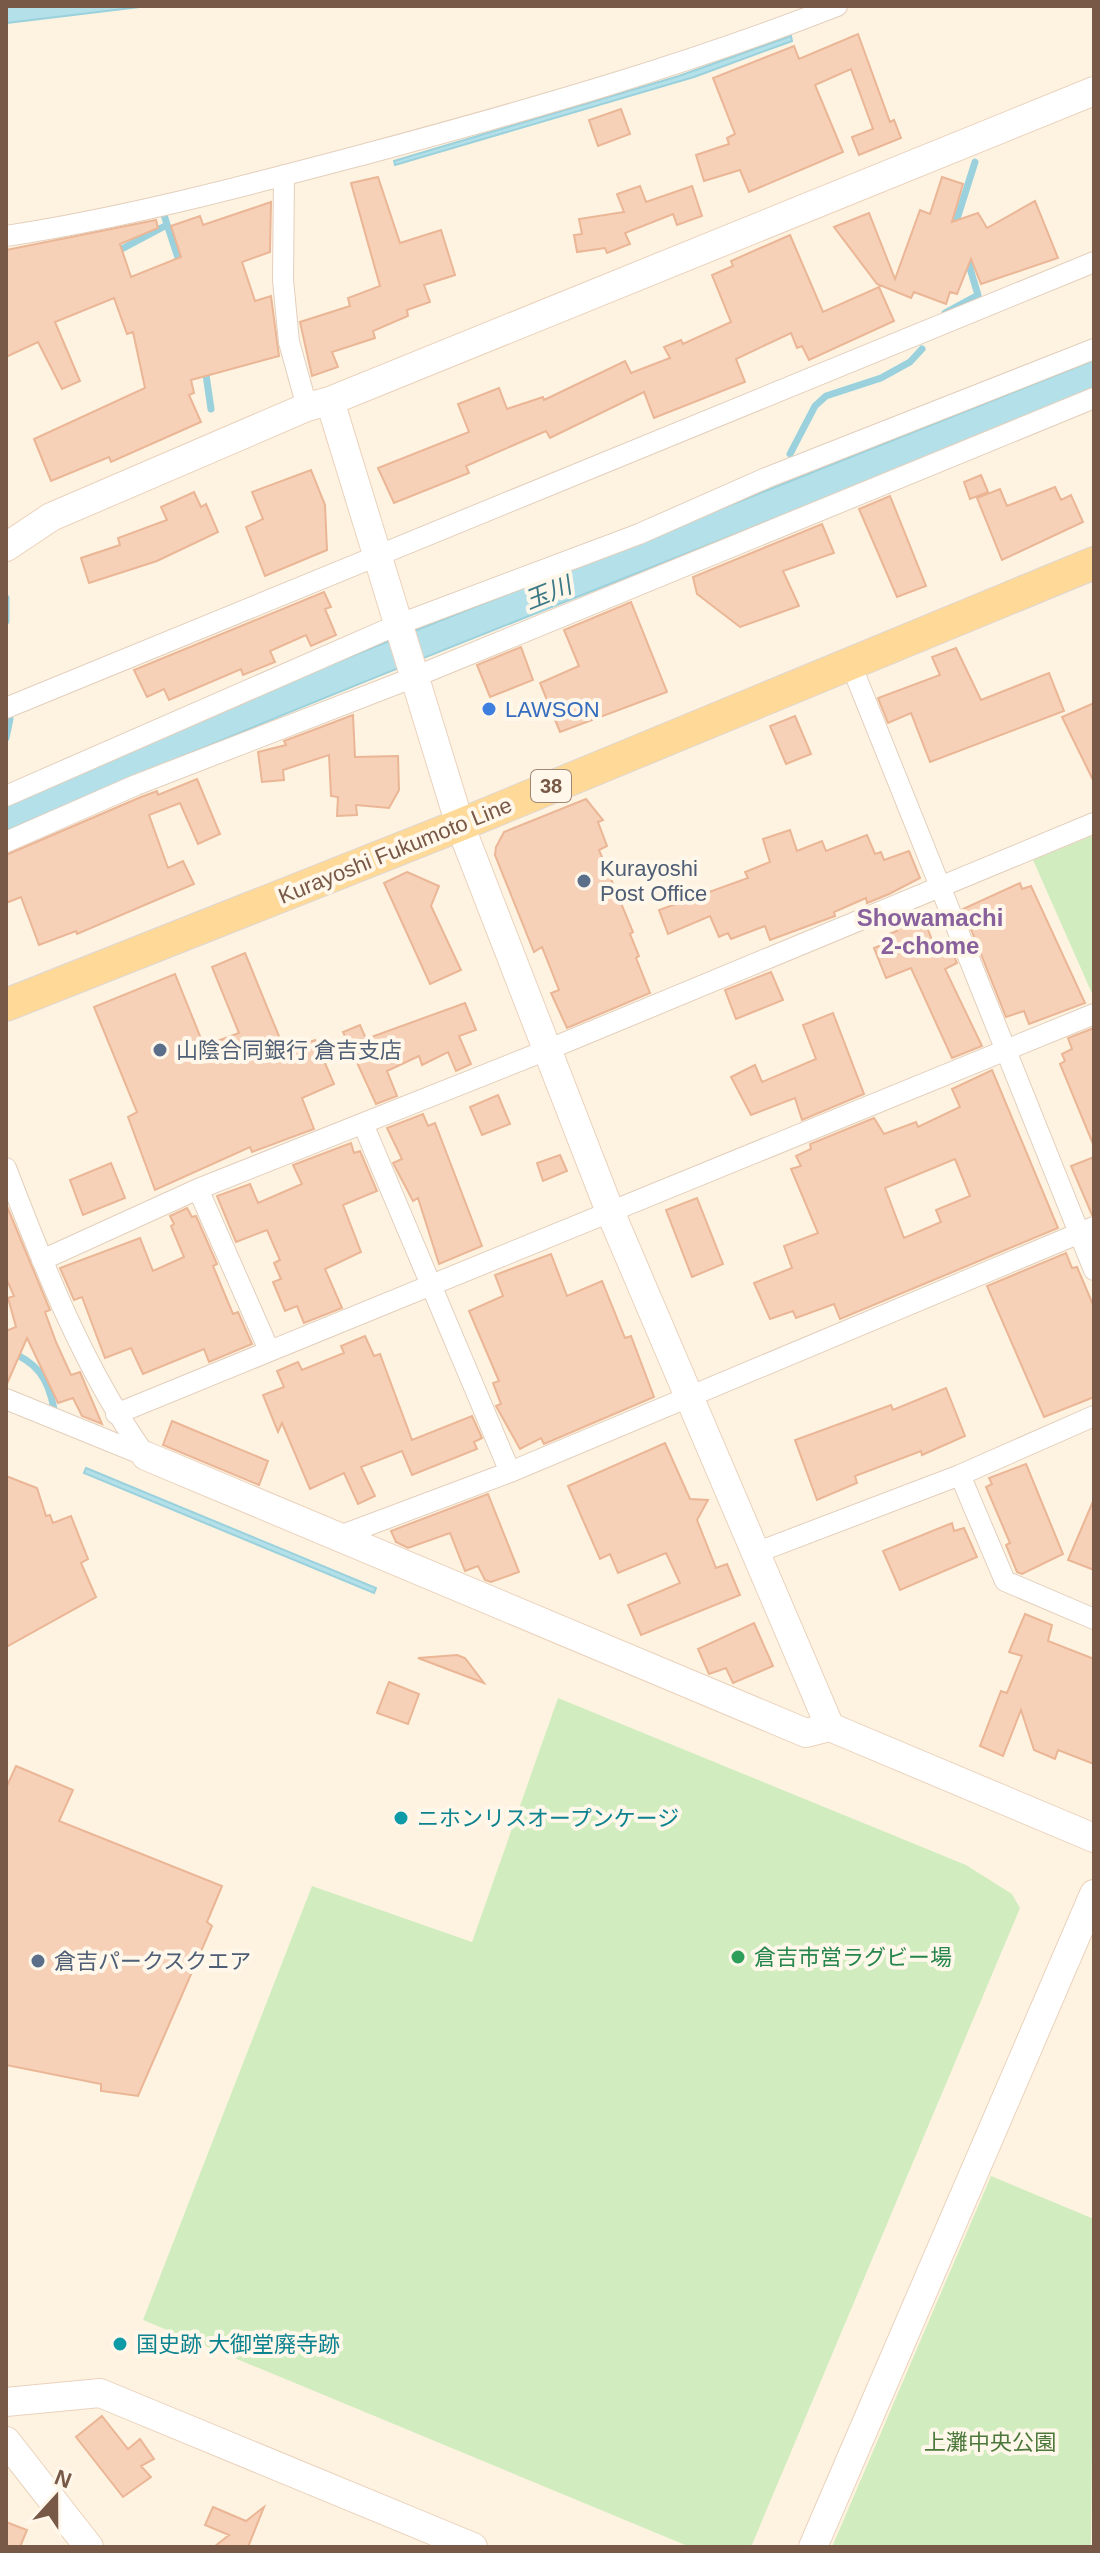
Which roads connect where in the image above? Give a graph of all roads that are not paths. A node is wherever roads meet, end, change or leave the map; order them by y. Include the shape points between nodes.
1 (837, 6) edge
2 (1094, 91) edge
3 (284, 175) junction
4 (6, 236) edge
5 (1094, 262) edge
6 (1094, 349) edge
7 (1094, 398) edge
8 (318, 404) junction
9 (6, 547) edge
10 (377, 555) junction
11 (1094, 563) edge
12 (397, 625) junction
13 (850, 662) junction
14 (412, 678) junction
15 (6, 708) edge
16 (6, 796) edge
17 (1094, 823) edge
18 (460, 825) junction
19 (6, 842) edge
20 (939, 890) junction
21 (6, 1005) edge
22 (1094, 1014) edge
23 (547, 1050) junction
24 (1006, 1052) junction
25 (363, 1124) junction
26 (6, 1168) edge
27 (198, 1189) junction
28 (609, 1209) junction
29 (1086, 1230) edge
30 (42, 1260) junction
31 (1094, 1270) edge
32 (430, 1284) junction
33 (269, 1350) junction
34 (690, 1395) junction
35 (6, 1399) edge
36 (116, 1414) junction
37 (1094, 1416) edge
38 (146, 1456) junction
39 (510, 1472) junction
40 (960, 1475) junction
41 (337, 1537) junction
42 (758, 1552) junction
43 (1094, 1619) edge
44 (830, 1727) junction
45 (1094, 1838) edge
46 (1094, 1894) edge
47 (6, 2402) edge
48 (6, 2441) edge
49 (89, 2547) edge
50 (473, 2547) edge
51 (813, 2547) edge

1 - 3 street via 588,94
2 - 8 street
3 - 4 street
3 - 8 street via 283,280 289,342
5 - 10 street
6 - 12 street via 766,478 639,534
7 - 14 street
8 - 9 street via 51,517
8 - 10 street
10 - 12 street
10 - 15 street
11 - 13 main road, Kurayoshi Fukumoto Line / 38
12 - 14 street
12 - 16 street
13 - 18 main road, Kurayoshi Fukumoto Line / 38
13 - 20 street
14 - 18 street
14 - 19 street via 136,785
17 - 20 street
18 - 21 main road, Kurayoshi Fukumoto Line / 38
18 - 23 street
20 - 23 street
20 - 24 street
22 - 24 street
23 - 25 street
23 - 28 street
24 - 28 street
24 - 29 street
25 - 27 street
25 - 32 street
26 - 30 street
27 - 30 street
27 - 33 street
28 - 32 street
28 - 34 street
29 - 31 street
29 - 34 street
30 - 36 street
32 - 33 street
32 - 39 street
33 - 36 street
34 - 39 street
34 - 42 street
35 - 38 street
36 - 38 street
37 - 40 street
38 - 41 street
39 - 41 street
40 - 42 street
40 - 43 street via 1005,1581
41 - 44 street via 806,1733
42 - 44 street
44 - 45 street
46 - 51 street
47 - 50 street via 100,2393
48 - 49 street

